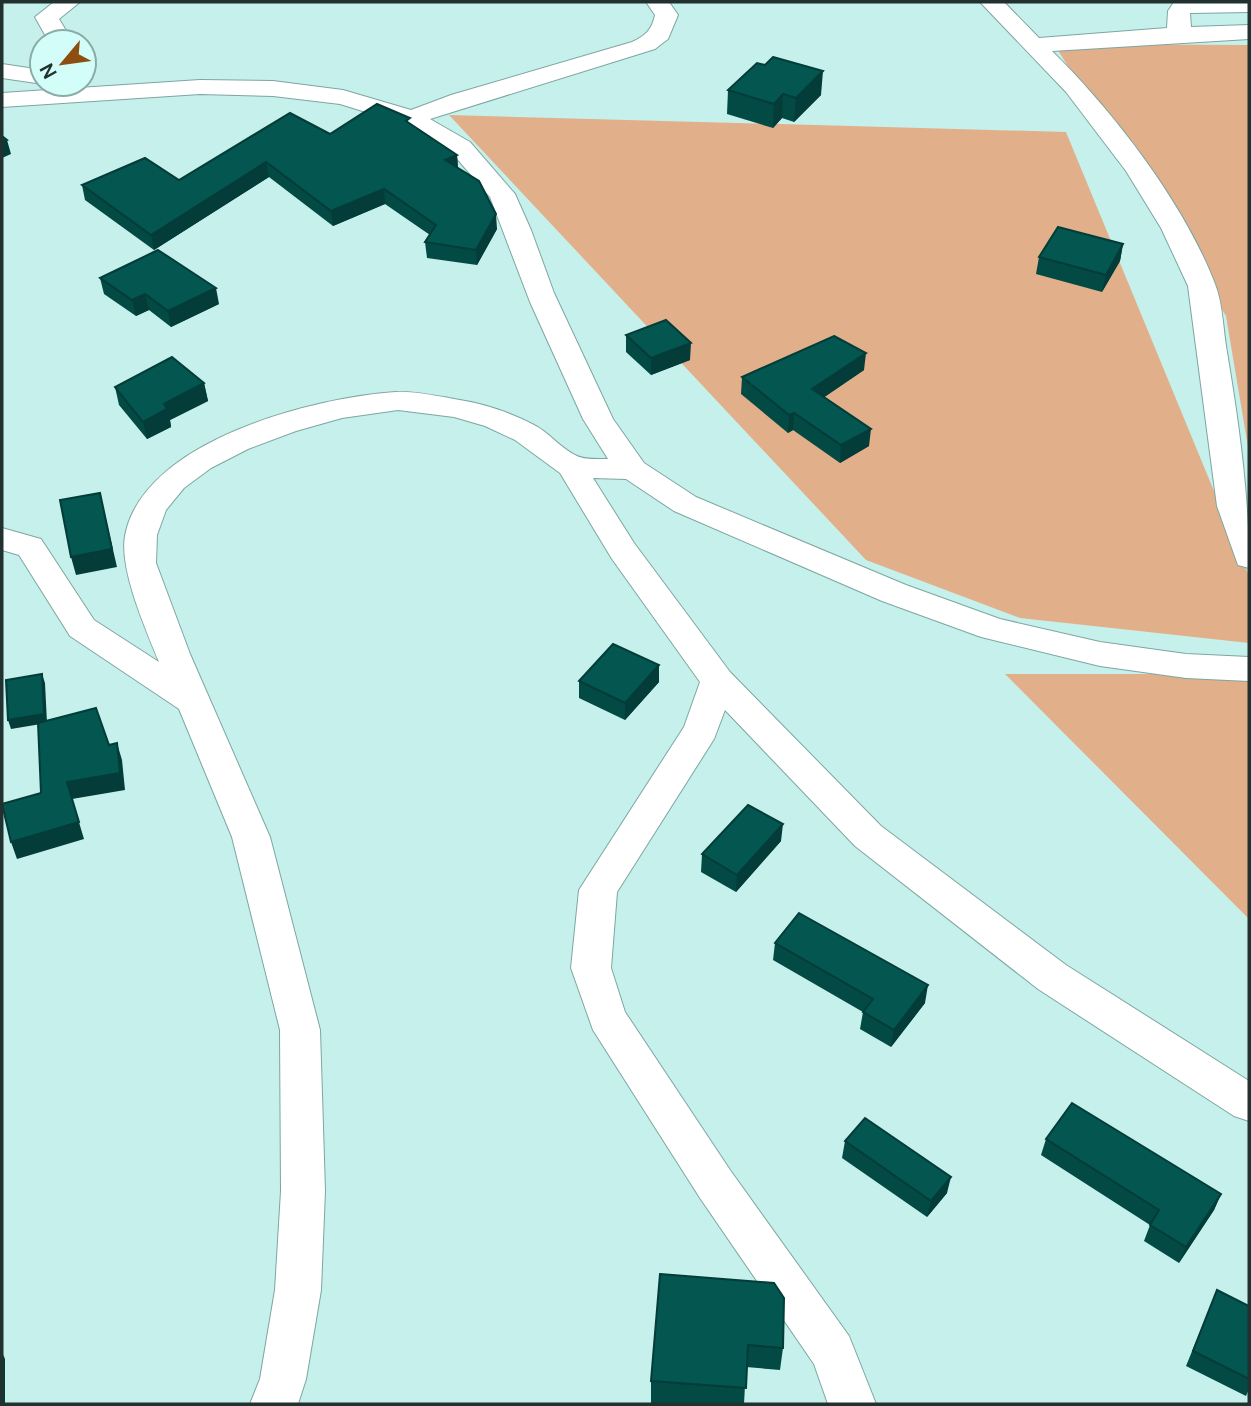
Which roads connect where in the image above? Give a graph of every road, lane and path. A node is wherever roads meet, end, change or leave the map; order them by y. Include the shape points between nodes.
1 (69, 2) edge
2 (657, 2) edge
3 (991, 2) edge
4 (1249, 5) edge
5 (53, 28) edge
6 (1249, 32) edge
7 (1179, 34) junction
8 (1034, 45) junction
9 (2, 72) edge
10 (28, 76) edge
11 (98, 85) edge
12 (132, 91) junction
13 (2, 100) edge
14 (460, 100) junction
15 (411, 118) junction
16 (481, 164) junction
17 (571, 467) junction
18 (633, 470) junction
19 (2, 539) edge
20 (1249, 557) edge
21 (1249, 669) edge
22 (719, 681) junction
23 (192, 701) junction
24 (1249, 1103) edge
25 (274, 1404) edge
26 (852, 1404) edge

1 - 5 street via 46,17
2 - 14 street via 667,15 664,30 655,40
3 - 8 street
4 - 7 street via 1183,6
6 - 7 street
7 - 8 street
8 - 20 street via 1075,87 1137,169 1174,228 1202,286 1233,506
9 - 10 street
11 - 12 street
12 - 13 street
12 - 15 street via 292,90 331,94
14 - 15 street
14 - 16 street via 463,121
15 - 16 street
16 - 18 street via 503,196 541,295 608,436
17 - 18 street
17 - 22 street via 623,551
17 - 23 street via 526,433 496,419 456,408 398,401 340,409 285,424 200,461 173,481 151,507 141,534 140,563
18 - 21 street via 685,504 894,593 993,629 1100,654
19 - 23 street via 30,547 82,628
22 - 24 street via 868,836 1052,977
22 - 26 street via 701,730 598,890 591,968 607,1018 715,1184 833,1352
23 - 25 street via 251,837 300,1030 303,1191 298,1290 283,1379

